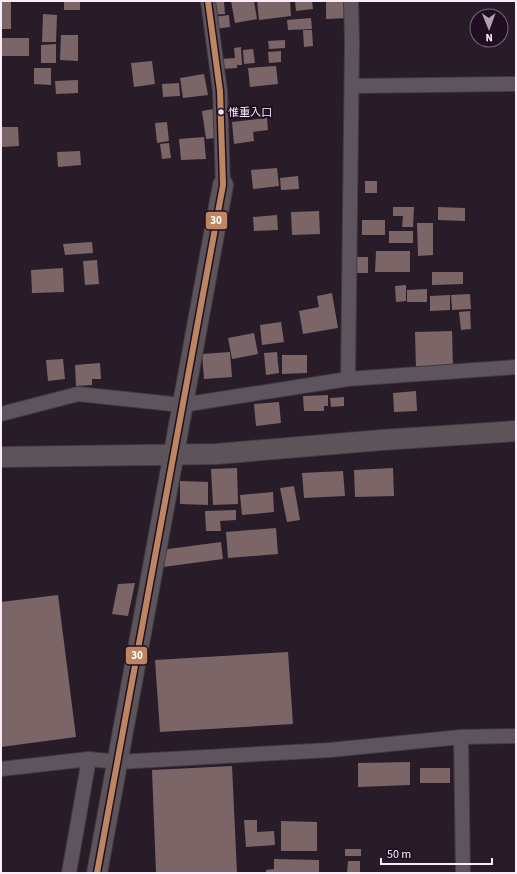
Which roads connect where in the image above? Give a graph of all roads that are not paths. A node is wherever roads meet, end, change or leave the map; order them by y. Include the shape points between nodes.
1 (208, 1) edge
2 (351, 1) edge
3 (516, 84) edge
4 (352, 86) junction
5 (223, 185) joint
6 (516, 367) edge
7 (348, 379) junction
8 (182, 405) junction
9 (1, 414) edge
10 (516, 431) edge
11 (173, 455) junction
12 (1, 457) edge
13 (516, 736) edge
14 (461, 737) junction
15 (89, 759) junction
16 (118, 762) junction
17 (1, 769) edge
18 (69, 873) edge
19 (97, 873) edge
20 (463, 873) edge

1 - 5 street via 220,91
2 - 4 street
3 - 4 street
4 - 7 street
5 - 8 street
6 - 7 street
7 - 8 street
8 - 9 street via 78,394
8 - 11 street
10 - 11 street via 216,454
11 - 12 street
11 - 16 street
13 - 14 street
14 - 16 street via 330,750
14 - 20 street
15 - 16 street
15 - 17 street
15 - 18 street
16 - 19 street

